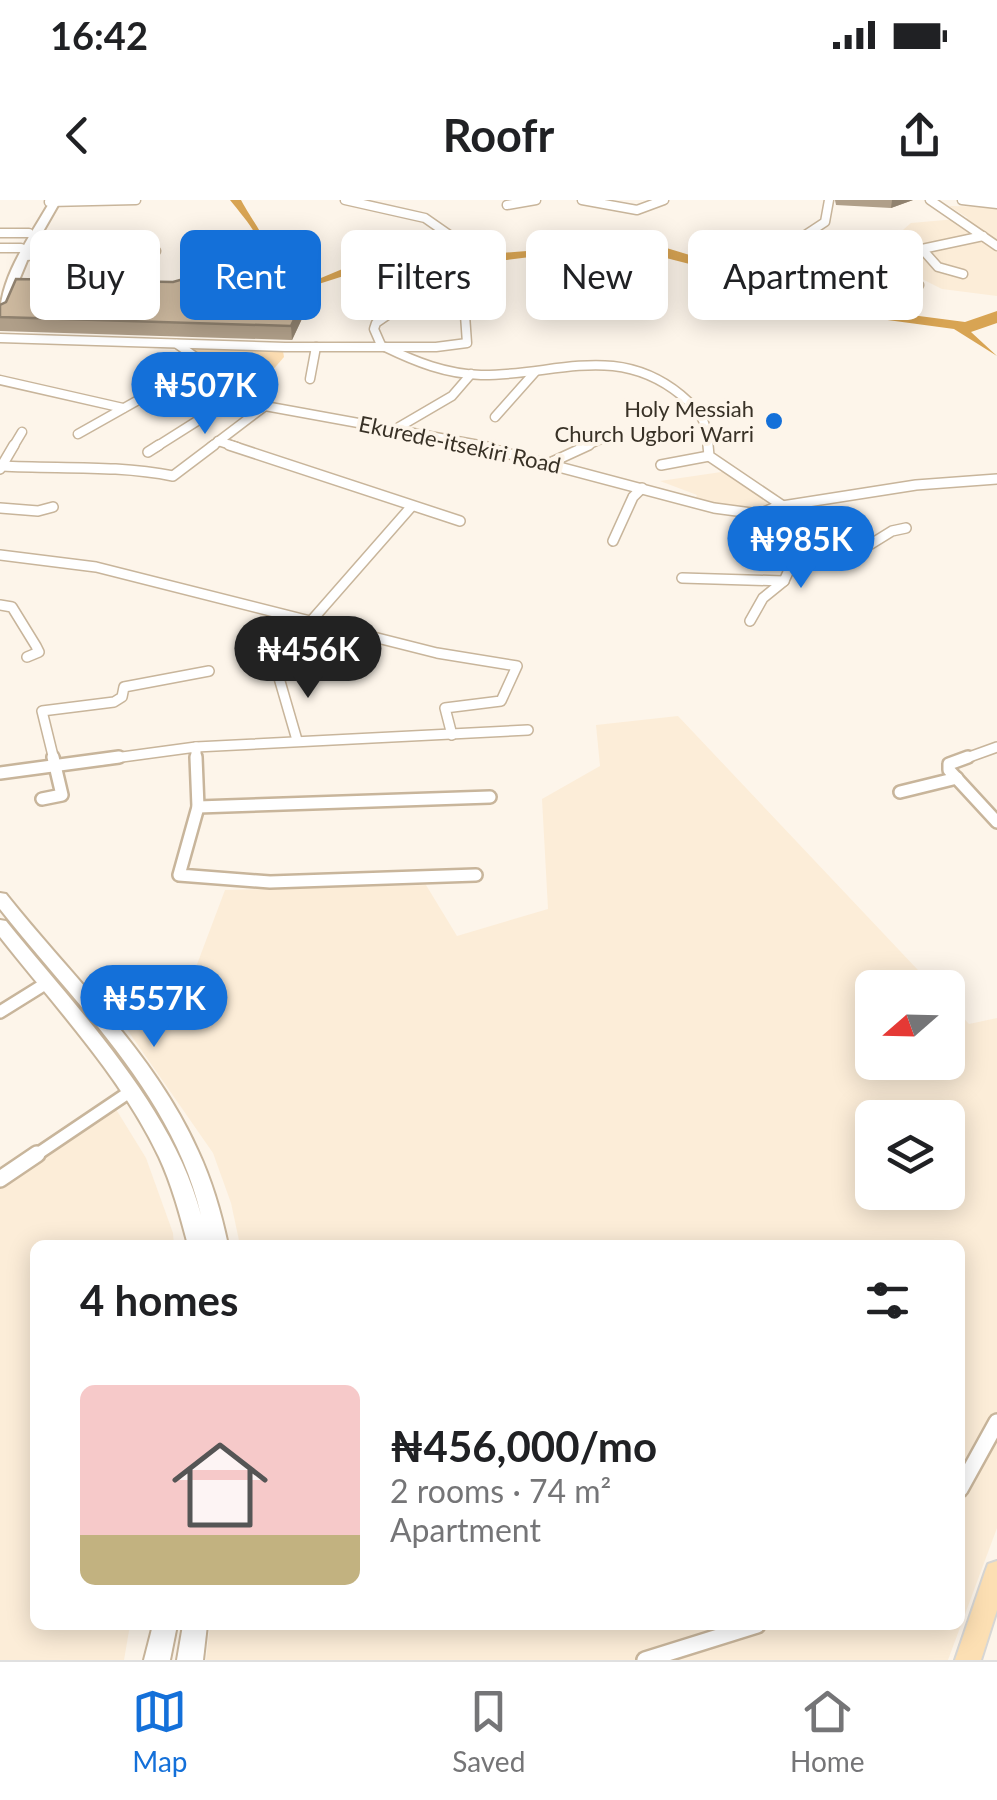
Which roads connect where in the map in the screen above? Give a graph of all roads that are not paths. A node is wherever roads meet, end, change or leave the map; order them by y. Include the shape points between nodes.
1 (136, 200) edge
2 (345, 200) edge
3 (536, 200) edge
4 (582, 200) edge
5 (664, 200) edge
6 (829, 200) edge
7 (930, 200) edge
8 (962, 200) edge
9 (52, 201) edge
10 (997, 204) edge
11 (507, 205) dead end
12 (442, 230) edge
13 (812, 230) edge
14 (29, 233) junction
15 (0, 234) edge
16 (983, 236) junction
17 (997, 246) edge
18 (0, 248) edge
19 (23, 252) junction
20 (30, 252) edge
21 (963, 274) dead end
22 (0, 299) edge
23 (0, 314) edge
24 (379, 320) edge
25 (465, 320) edge
26 (0, 338) edge
27 (177, 344) junction
28 (381, 345) junction
29 (316, 347) junction
30 (204, 362) junction
31 (535, 372) junction
32 (471, 374) junction
33 (310, 378) dead end
34 (0, 380) edge
35 (244, 392) junction
36 (265, 406) junction
37 (122, 408) junction
38 (494, 417) dead end
39 (399, 428) junction
40 (22, 432) dead end
41 (78, 434) dead end
42 (603, 438) dead end
43 (218, 442) junction
44 (148, 452) dead end
45 (709, 456) junction
46 (552, 462) junction
47 (661, 465) dead end
48 (1, 468) edge
49 (997, 479) edge
50 (642, 488) junction
51 (783, 506) junction
52 (53, 507) dead end
53 (411, 507) junction
54 (0, 508) edge
55 (759, 514) junction
56 (460, 520) dead end
57 (906, 528) dead end
58 (808, 530) junction
59 (612, 541) dead end
60 (0, 555) edge
61 (682, 578) dead end
62 (784, 581) junction
63 (0, 605) edge
64 (312, 620) junction
65 (750, 621) dead end
66 (27, 657) dead end
67 (277, 671) dead end
68 (209, 672) dead end
69 (528, 730) dead end
70 (452, 735) junction
71 (297, 740) junction
72 (196, 747) junction
73 (997, 747) edge
74 (54, 764) junction
75 (0, 774) edge
76 (957, 778) junction
77 (900, 792) dead end
78 (490, 797) dead end
79 (42, 799) dead end
80 (198, 807) junction
81 (997, 822) edge
82 (476, 875) dead end
83 (0, 898) edge
84 (0, 925) edge
85 (45, 984) junction
86 (0, 1012) edge
87 (128, 1093) junction
88 (0, 1178) edge
89 (197, 1240) edge
90 (217, 1240) edge
91 (997, 1422) edge
92 (965, 1480) edge
93 (997, 1572) edge
94 (164, 1630) edge
95 (193, 1630) edge
96 (741, 1630) edge
97 (157, 1660) edge
98 (190, 1660) edge
99 (644, 1660) edge
100 (968, 1660) edge

1 - 9 street
2 - 12 street via 425,218
3 - 11 street
4 - 5 street via 643,210
6 - 13 street via 825,222
7 - 16 street
8 - 10 street
9 - 14 main road
9 - 19 main road
14 - 15 street
14 - 19 main road
16 - 17 street
16 - 21 street via 922,250 941,269
18 - 19 street
19 - 20 street
19 - 22 main road
19 - 23 main road
24 - 28 street via 374,329
25 - 28 street via 465,344
26 - 27 street
27 - 29 street
27 - 30 street, Ekurede-itsekiri Road
28 - 29 street
28 - 32 street via 429,369
29 - 33 street
30 - 35 street, Ekurede-itsekiri Road
30 - 37 street
31 - 32 street
31 - 38 street
31 - 45 street via 608,361 662,380 703,416
32 - 39 street via 452,396
34 - 37 street
35 - 36 street, Ekurede-itsekiri Road
35 - 44 street
36 - 39 street, Ekurede-itsekiri Road
36 - 43 street
37 - 41 street
39 - 46 street, Ekurede-itsekiri Road
40 - 48 street
42 - 46 street
43 - 48 street via 169,476 137,469
43 - 53 street
45 - 47 street
45 - 51 street
46 - 50 street, Ekurede-itsekiri Road
49 - 51 street
50 - 55 street, Ekurede-itsekiri Road
50 - 59 street
51 - 55 street
52 - 54 street
53 - 56 street
53 - 64 street
55 - 58 street, Ekurede-itsekiri Road
57 - 58 street, Ekurede-itsekiri Road via 871,544
58 - 62 street
60 - 64 street via 96,567
61 - 62 street
62 - 65 street
63 - 66 street via 12,608 37,646
64 - 70 street via 517,666 501,701 445,708
67 - 71 street
68 - 74 street via 124,687 114,702 42,710
69 - 70 street
70 - 71 street
71 - 72 street
72 - 74 street
72 - 80 street
73 - 76 street via 949,764
74 - 75 street
74 - 79 street via 62,796
76 - 77 street
76 - 81 street
78 - 80 street
80 - 82 street via 178,869 184,877 270,882
83 - 90 main road via 102,1020 170,1116 206,1187
84 - 85 main road
85 - 86 street
85 - 87 main road
87 - 88 street
87 - 89 main road via 174,1162
91 - 92 street
93 - 100 main road
94 - 97 main road
95 - 98 main road
96 - 99 street

